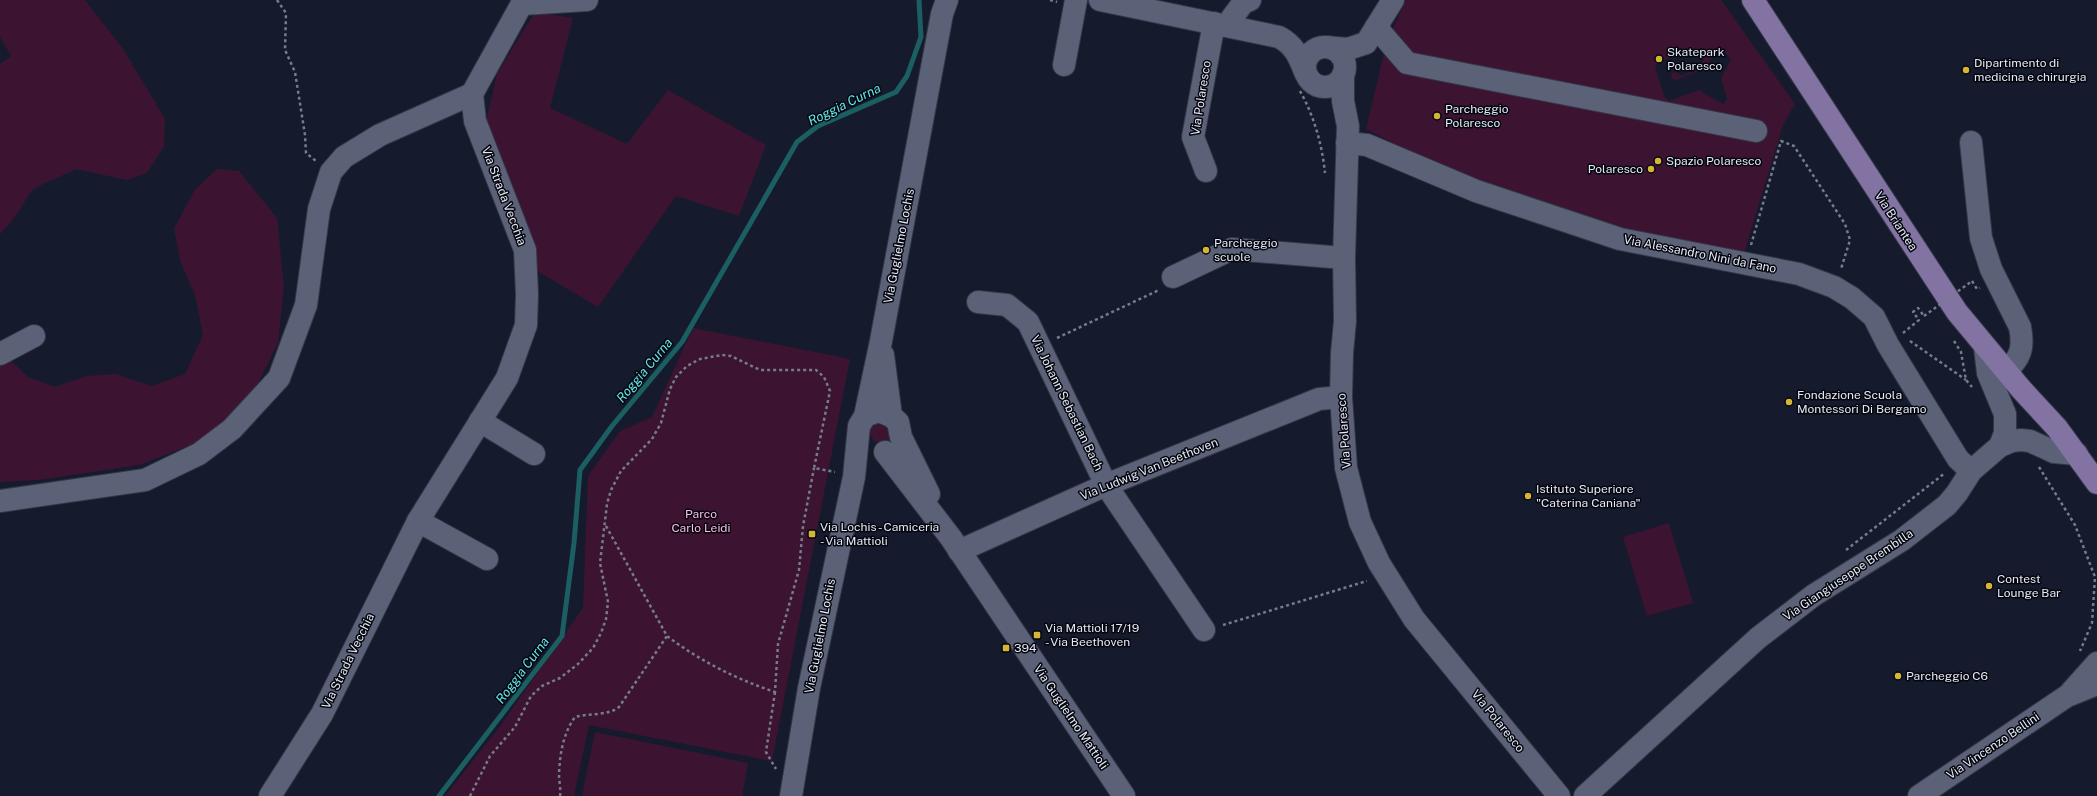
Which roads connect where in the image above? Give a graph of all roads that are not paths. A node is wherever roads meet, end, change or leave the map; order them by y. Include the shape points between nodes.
1 (587, 0) edge
2 (1100, 0) edge
3 (1232, 0) edge
4 (1250, 0) edge
5 (1392, 0) edge
6 (1754, 0) edge
7 (1076, 3) edge
8 (518, 4) edge
9 (943, 5) edge
10 (1220, 24) junction
11 (1371, 35) junction
12 (1279, 37) junction
13 (1330, 48) junction
14 (1064, 65) dead end
15 (1344, 74) junction
16 (1306, 81) junction
17 (472, 94) junction
18 (1346, 118) junction
19 (1756, 131) dead end
20 (1971, 142) dead end
21 (1347, 143) junction
22 (1206, 171) dead end
23 (1344, 258) junction
24 (1173, 277) road end
25 (978, 302) dead end
26 (34, 336) dead end
27 (881, 341) junction
28 (1985, 348) junction
29 (0, 354) edge
30 (2005, 372) junction
31 (1341, 397) junction
32 (865, 416) junction
33 (891, 416) junction
34 (480, 421) junction
35 (901, 437) junction
36 (857, 438) junction
37 (2000, 446) junction
38 (880, 452) junction
39 (534, 454) dead end
40 (2087, 455) edge
41 (1965, 465) junction
42 (854, 477) junction
43 (2097, 483) edge
44 (1106, 485) junction
45 (0, 501) edge
46 (418, 521) junction
47 (955, 544) junction
48 (487, 559) dead end
49 (1204, 630) road end
50 (2097, 663) edge
51 (2097, 684) edge
52 (2067, 696) junction
53 (792, 790) edge
54 (270, 796) edge
55 (1124, 796) edge
56 (1559, 796) edge
57 (1584, 796) edge
58 (1919, 796) edge

1 - 8 street
2 - 10 street
3 - 10 street, Via Polaresco
4 - 10 street via 1243,3
5 - 11 street
6 - 28 main road, Via Briantea via 1934,279
7 - 14 street
8 - 17 street
9 - 27 street, Via Guglielmo Lochis
10 - 12 street
10 - 22 street, Via Polaresco via 1193,136
11 - 13 street via 1348,49
11 - 15 street via 1357,51
11 - 19 street via 1407,63
12 - 13 street
12 - 16 street via 1290,43 1297,52
13 - 15 street, Via Polaresco via 1342,56
13 - 16 street via 1317,48 1309,55 1306,62
15 - 16 street via 1333,85 1327,87
15 - 18 street, Via Polaresco via 1343,101
16 - 18 street, Via Polaresco via 1335,98
17 - 34 street, Via Strada Vecchia via 475,121 525,250 527,294 526,325 507,378
17 - 45 street via 380,135 344,157 331,172 319,209 306,305 279,378 232,429 199,454 145,480
18 - 21 street, Via Polaresco
20 - 30 street via 1981,238 1989,264 2022,336 2020,355
21 - 23 street, Via Polaresco
21 - 41 street, Via Alessandro Nini da Fano via 1367,145 1476,191 1620,239 1799,274 1834,287 1874,317 1888,345
23 - 24 street via 1232,249
23 - 31 street, Via Polaresco via 1345,321
25 - 44 street, Via Johann Sebastian Bach via 1007,305 1028,322
26 - 29 street
27 - 32 street, Via Guglielmo Lochis
27 - 33 street, Via Guglielmo Mattioli
28 - 30 main road, Via Briantea
28 - 37 street via 1988,373 2005,414 2005,433
30 - 40 main road, Via Briantea via 2057,428
31 - 44 street, Via Ludwig Van Beethoven via 1319,399
31 - 56 street, Via Polaresco via 1346,468 1360,522 1387,575 1414,619
32 - 33 street via 879,411
32 - 36 street, Via Guglielmo Lochis via 859,426
33 - 35 street, Via Guglielmo Mattioli via 898,422
34 - 39 street
34 - 46 street, Via Strada Vecchia
35 - 38 street via 893,447
35 - 47 street, Via Guglielmo Mattioli
36 - 38 street, Via Guglielmo Mattioli via 863,447
36 - 42 street, Via Guglielmo Lochis
37 - 40 street, Via Giangiuseppe Brembilla via 2021,440 2050,450
37 - 41 street, Via Giangiuseppe Brembilla
38 - 42 street, Via Guglielmo Lochis
38 - 47 street, Via Guglielmo Mattioli
40 - 43 main road, Via Briantea
41 - 57 street, Via Giangiuseppe Brembilla via 1958,493 1947,505 1902,540 1814,595 1758,638
42 - 53 street, Via Guglielmo Lochis via 809,688
44 - 47 street, Via Ludwig Van Beethoven
44 - 49 street, Via Johann Sebastian Bach
46 - 48 street
46 - 54 street, Via Strada Vecchia via 322,714
47 - 55 street, Via Guglielmo Mattioli
50 - 52 street, Via Vincenzo Bellini
51 - 52 street, Via Vincenzo Bellini
52 - 58 street, Via Vincenzo Bellini

